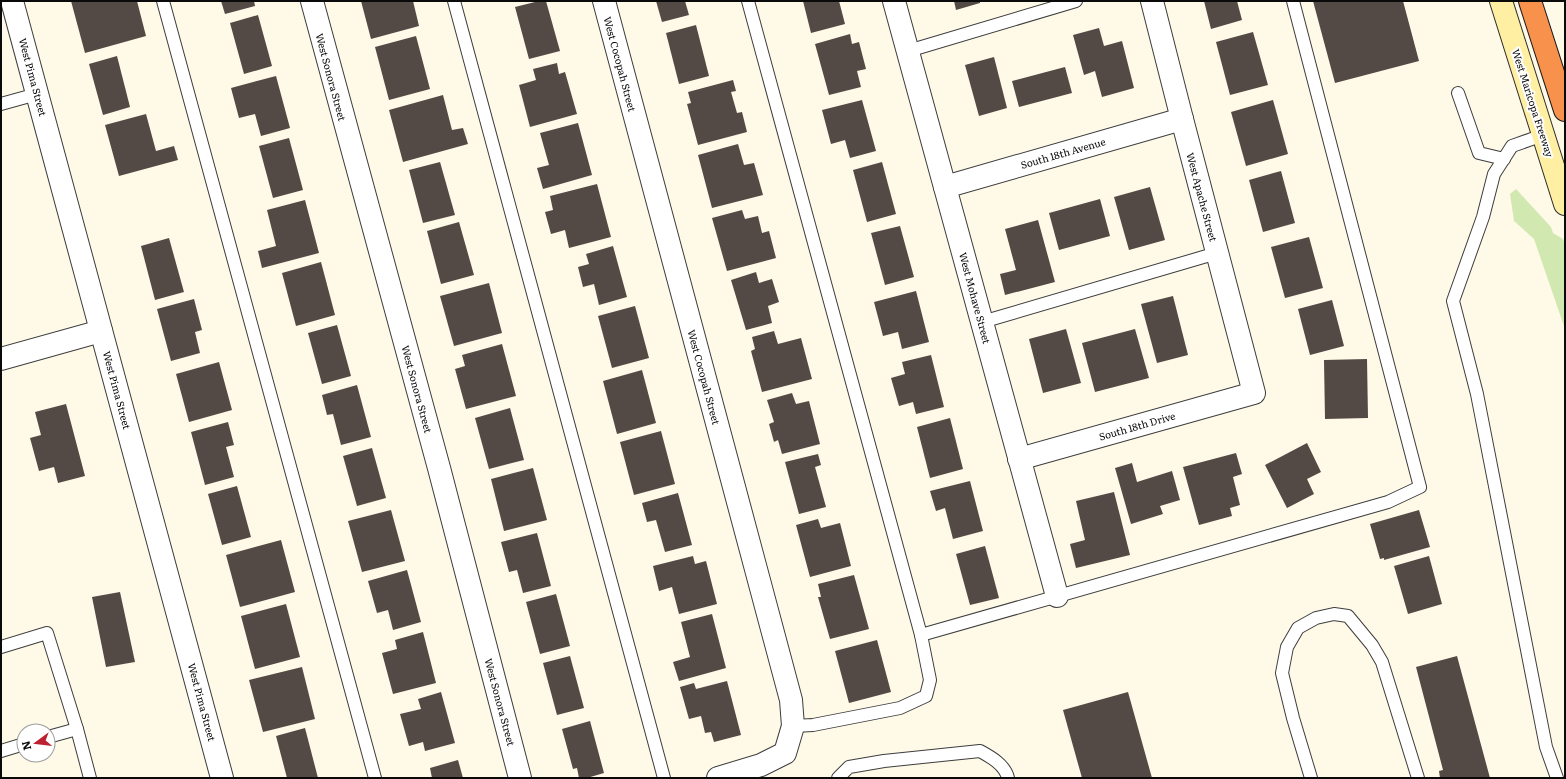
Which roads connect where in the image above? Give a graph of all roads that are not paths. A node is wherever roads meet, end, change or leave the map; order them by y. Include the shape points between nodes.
1 (12, 1) edge
2 (163, 1) edge
3 (312, 1) edge
4 (454, 1) edge
5 (604, 1) edge
6 (748, 1) edge
7 (894, 1) edge
8 (1076, 1) edge
9 (1152, 1) edge
10 (1293, 1) edge
11 (1501, 1) edge
12 (1530, 1) edge
13 (908, 51) junction
14 (1458, 93) dead end
15 (37, 94) junction
16 (1, 104) edge
17 (1565, 110) edge
18 (1182, 119) junction
19 (1543, 135) junction
20 (1504, 159) junction
21 (945, 187) junction
22 (1565, 204) edge
23 (1217, 253) junction
24 (982, 322) junction
25 (101, 331) junction
26 (1, 359) edge
27 (1254, 394) joint
28 (1019, 459) junction
29 (1057, 596) junction
30 (921, 635) junction
31 (1, 647) edge
32 (793, 726) junction
33 (77, 729) junction
34 (56, 736) edge
35 (16, 746) edge
36 (1, 751) edge
37 (90, 778) edge
38 (222, 778) edge
39 (375, 778) edge
40 (520, 778) edge
41 (664, 778) edge
42 (718, 778) edge
43 (838, 778) edge
44 (1008, 778) edge
45 (1311, 778) edge
46 (1418, 778) edge
47 (1557, 778) edge

1 - 15 street, West Pima Street
2 - 39 lane
3 - 40 street, West Sonora Street
4 - 41 lane
5 - 32 street, West Cocopah Street via 789,693
6 - 30 lane
7 - 13 street, West Mohave Street
8 - 13 lane
9 - 18 street, West Apache Street
10 - 29 lane via 1420,487 1388,502
11 - 19 main road, West Maricopa Freeway
12 - 17 highway
13 - 21 street, West Mohave Street
14 - 20 lane via 1479,154
15 - 16 lane
15 - 25 street, West Pima Street
18 - 21 street, South 18th Avenue
18 - 23 street, West Apache Street
19 - 20 lane via 1512,146
19 - 22 main road, West Maricopa Freeway
20 - 47 lane via 1494,174 1483,217 1453,301 1477,394 1546,747
21 - 24 street, West Mohave Street
23 - 24 lane
23 - 27 street, West Apache Street
24 - 28 street, West Mohave Street
25 - 26 street
25 - 38 street, West Pima Street
27 - 28 street, South 18th Drive
28 - 29 street, West Mohave Street
29 - 30 lane
30 - 32 lane via 930,680 926,696 900,708 813,726
31 - 33 lane via 47,633
32 - 42 street, West Cocopah Street via 785,753 761,765
33 - 34 lane
33 - 37 lane
35 - 36 lane
43 - 44 lane via 849,767 980,751 993,759
45 - 46 lane via 1282,673 1287,647 1298,628 1316,618 1334,614 1348,616 1372,645 1382,662

